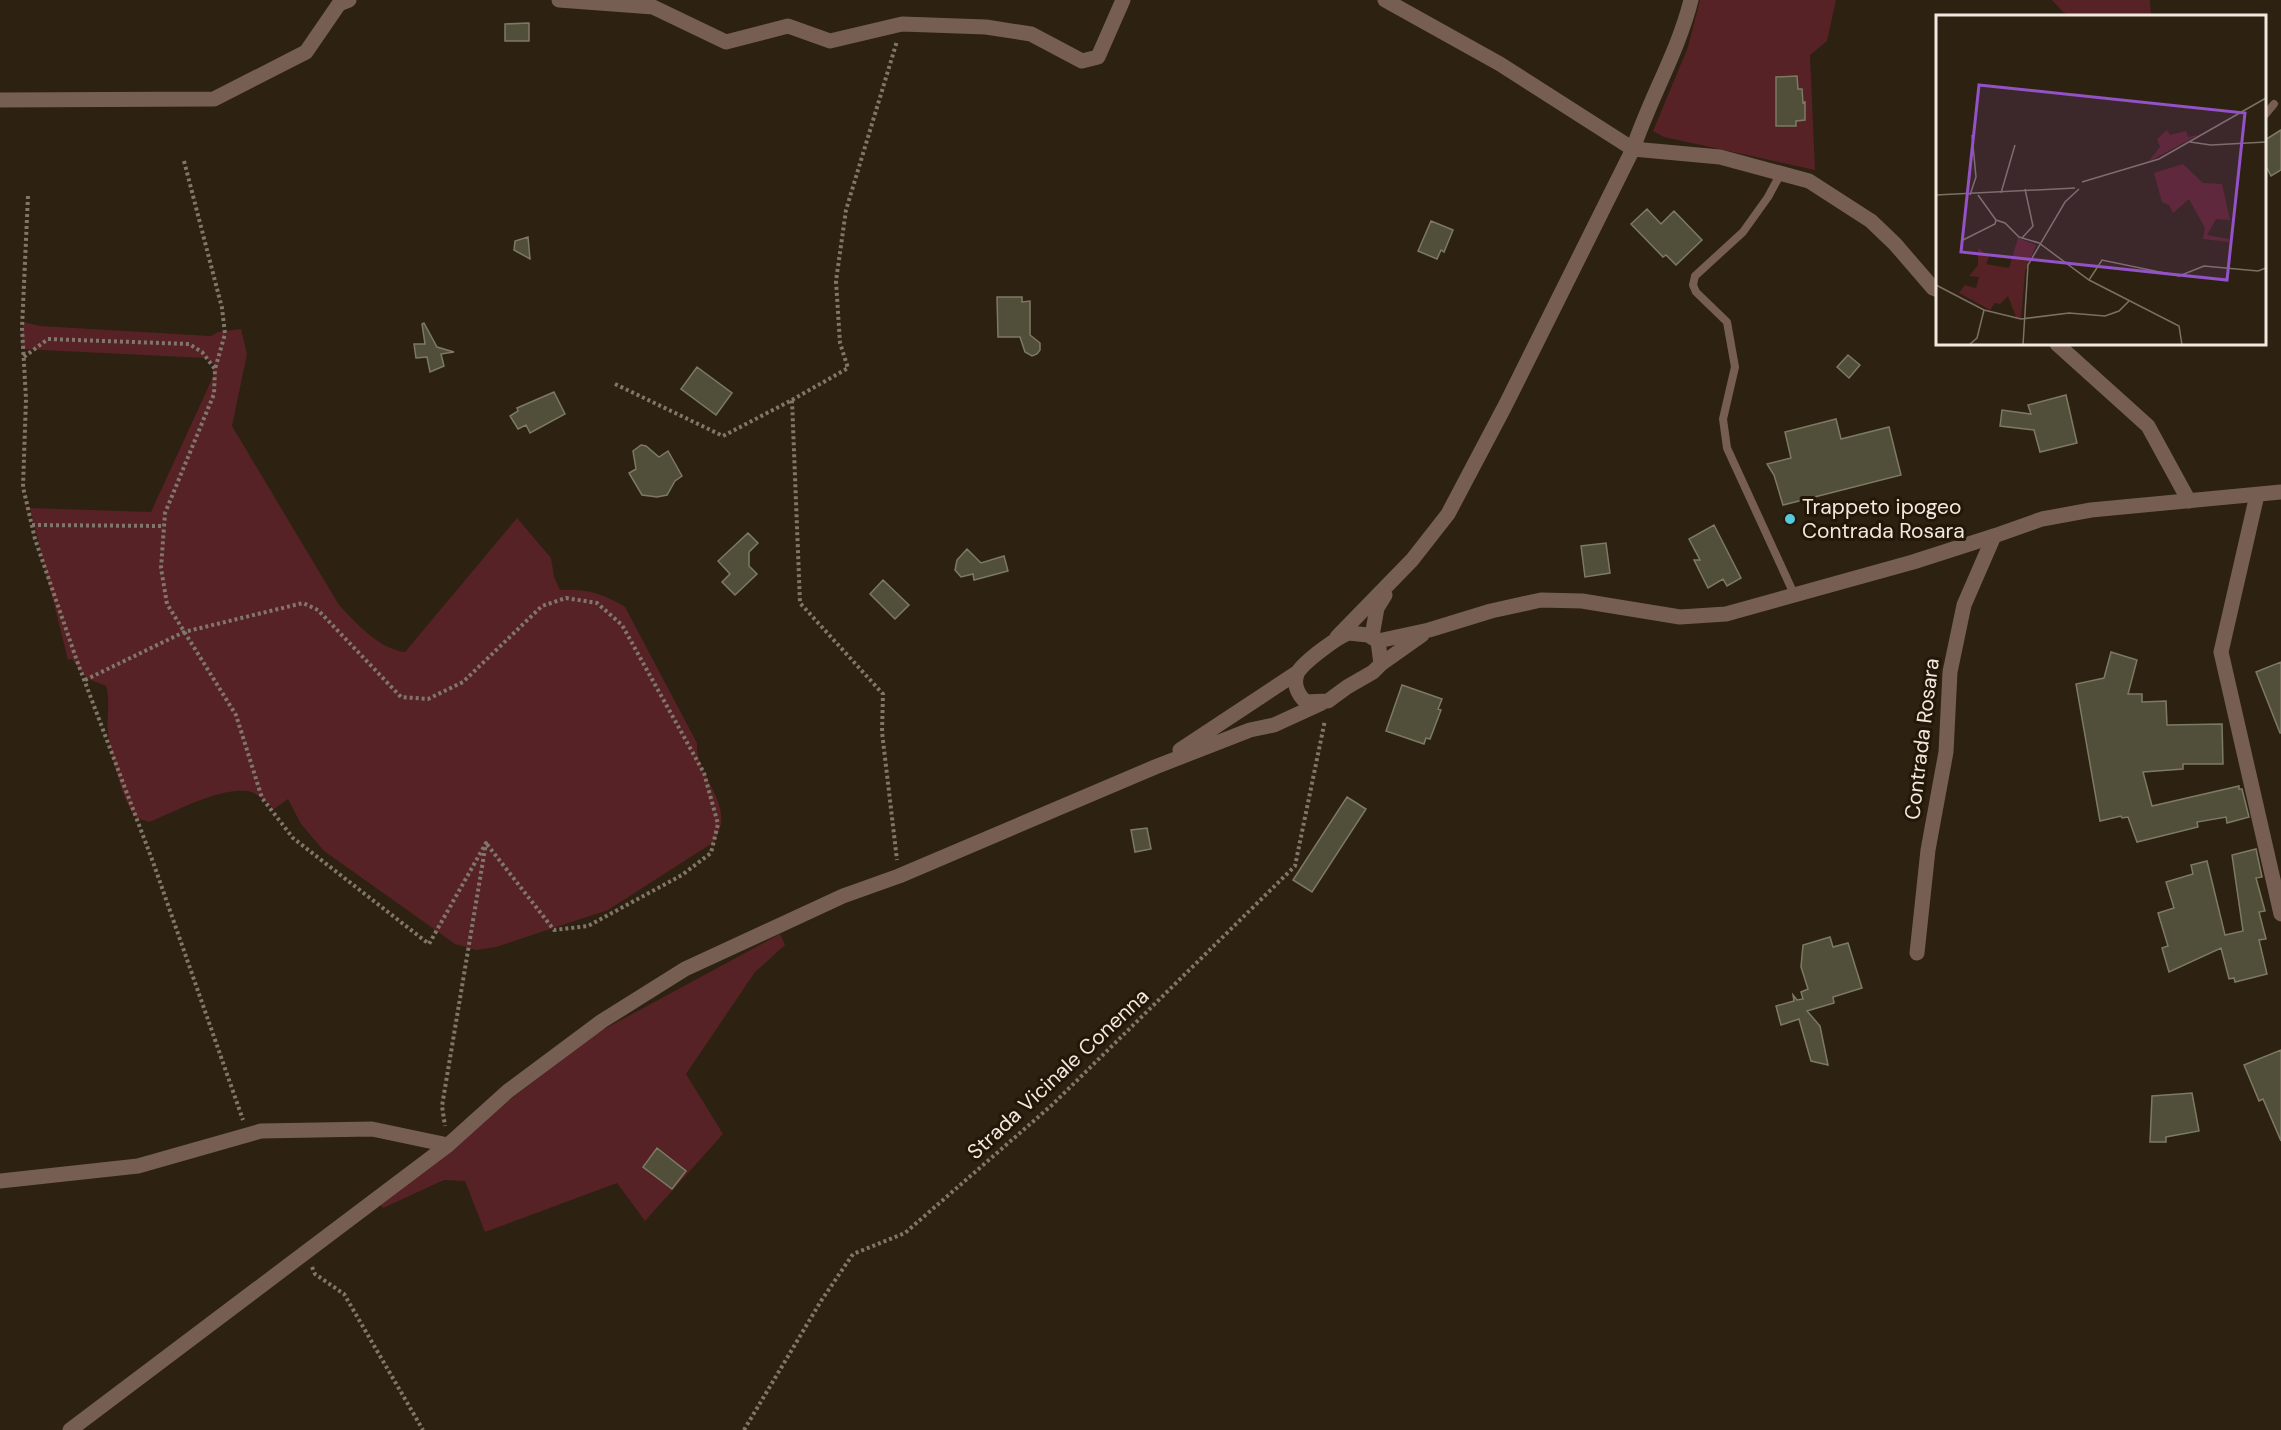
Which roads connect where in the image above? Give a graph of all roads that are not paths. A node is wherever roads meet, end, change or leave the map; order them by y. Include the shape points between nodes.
1 (349, 0) edge
2 (559, 0) edge
3 (1123, 0) edge
4 (1385, 0) edge
5 (1691, 0) edge
6 (0, 100) edge
7 (2274, 104) dead end
8 (2266, 115) edge
9 (1633, 149) junction
10 (1781, 173) junction
11 (1936, 289) edge
12 (2058, 345) edge
13 (2281, 492) edge
14 (2257, 495) junction
15 (2189, 501) junction
16 (1994, 536) junction
17 (1396, 577) junction
18 (1794, 594) junction
19 (1429, 630) junction
20 (1337, 638) junction
21 (1375, 639) junction
22 (1381, 664) junction
23 (1298, 672) junction
24 (1325, 702) junction
25 (1155, 767) junction
26 (2281, 914) edge
27 (1917, 953) dead end
28 (448, 1145) junction
29 (0, 1181) edge
30 (70, 1430) edge

1 - 6 street via 339,4 306,52 214,99
2 - 3 street via 653,7 726,42 788,26 830,41 902,24 986,27 1031,34 1082,62 1098,57
4 - 9 street via 1500,64
5 - 9 street via 1683,29
7 - 8 lane
9 - 10 street via 1720,157
9 - 17 street via 1448,514
10 - 11 street via 1809,181 1871,221
10 - 18 lane via 1743,232 1695,276 1693,285 1727,322 1735,367 1723,419 1727,448
12 - 15 street via 2148,426
13 - 14 street
14 - 15 street
14 - 26 street via 2222,652
15 - 16 street via 2091,510 2052,517
16 - 18 street
16 - 27 street, Contrada Rosara via 1964,606 1950,672 1946,752 1928,850
17 - 20 street
17 - 21 street via 1377,608
18 - 19 street via 1726,614 1680,617 1582,601 1541,600
19 - 21 street
19 - 22 street
20 - 21 street via 1357,633
20 - 23 street
21 - 22 street
22 - 24 street
23 - 24 street via 1295,686 1299,696 1306,702
23 - 25 street
24 - 25 street
25 - 28 street via 843,896 685,969 602,1021 508,1091
28 - 29 street via 372,1129 261,1131 138,1166
28 - 30 street

